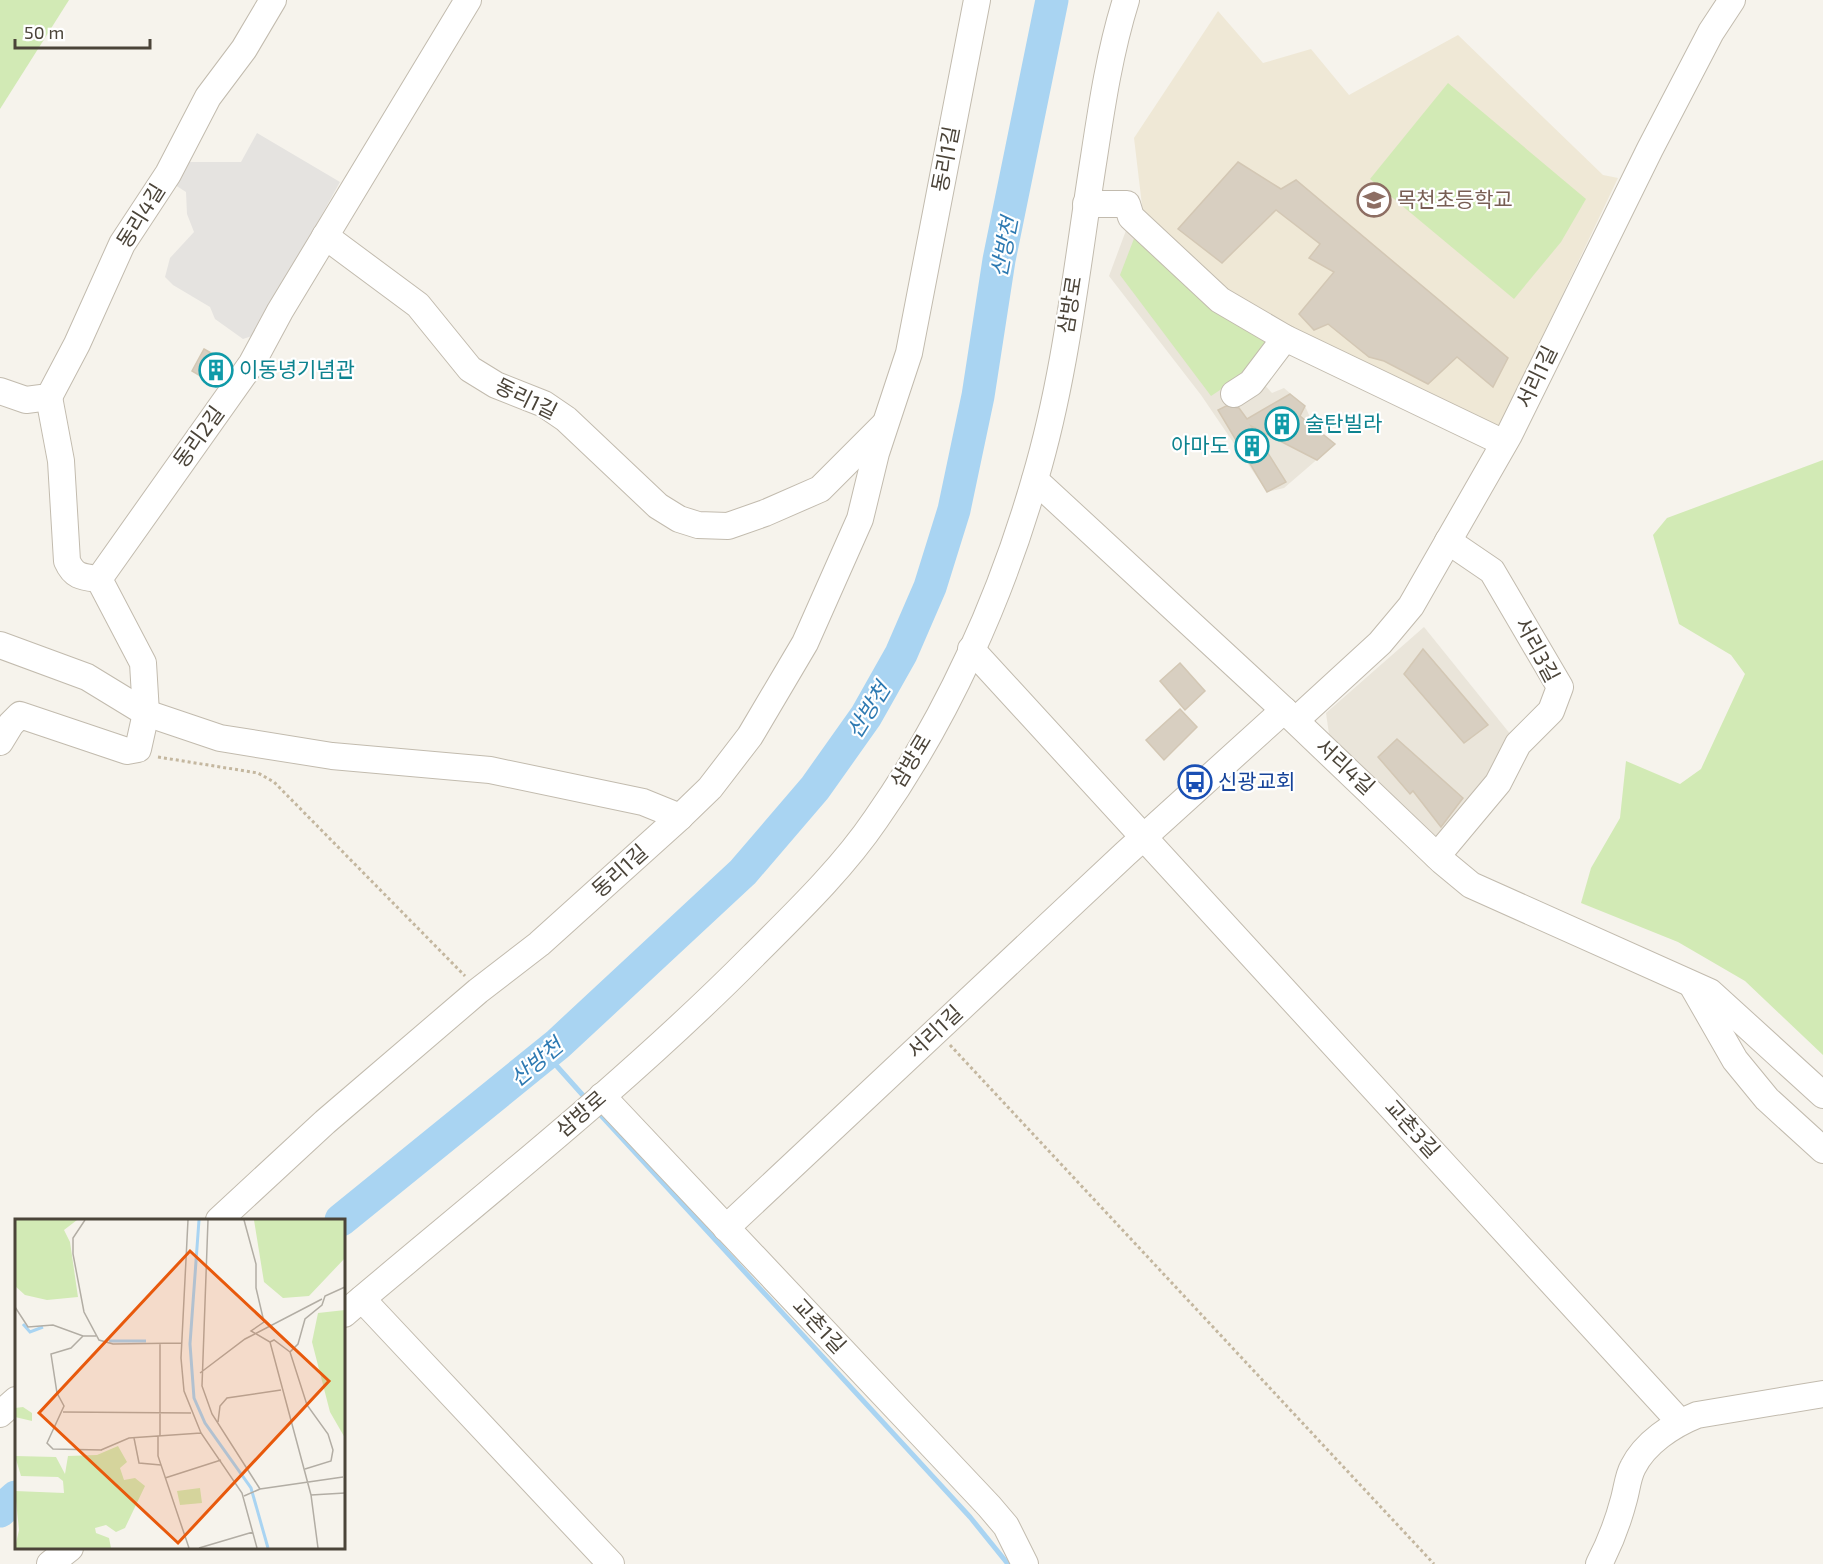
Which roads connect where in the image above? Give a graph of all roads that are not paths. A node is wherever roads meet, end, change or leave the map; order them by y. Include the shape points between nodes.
1 (273, 0) edge
2 (468, 0) edge
3 (977, 0) edge
4 (1126, 0) edge
5 (1732, 0) edge
6 (1086, 204) junction
7 (325, 236) junction
8 (1285, 338) junction
9 (0, 391) edge
10 (1250, 392) dead end
11 (49, 398) junction
12 (887, 422) junction
13 (1504, 443) junction
14 (1035, 480) junction
15 (1448, 541) junction
16 (99, 579) junction
17 (0, 645) edge
18 (970, 649) junction
19 (146, 713) junction
20 (1290, 715) junction
21 (0, 742) edge
22 (680, 817) junction
23 (1144, 837) junction
24 (1437, 856) junction
25 (1694, 983) junction
26 (1823, 1095) edge
27 (595, 1102) junction
28 (1823, 1150) edge
29 (221, 1219) edge
30 (726, 1228) junction
31 (353, 1306) edge
32 (1823, 1394) edge
33 (15, 1401) edge
34 (0, 1414) edge
35 (1680, 1422) junction
36 (69, 1549) edge
37 (50, 1564) edge
38 (611, 1564) edge
39 (1025, 1564) edge
40 (1599, 1564) edge

1 - 11 street, 동리4길 via 244,49 208,97 168,174 122,244
2 - 7 street, 동리2길
3 - 12 street, 동리1길 via 909,353
4 - 6 street, 삼방로 via 1117,29
5 - 13 street, 서리1길 via 1650,149
6 - 8 street via 1127,204 1131,217 1220,300
6 - 14 street, 삼방로 via 1055,402
7 - 12 street, 동리1길 via 418,305 470,369 496,386 544,404 566,419 658,506 679,519 698,525 728,526 820,489
7 - 16 street, 동리2길 via 252,363
8 - 10 street
8 - 13 street
9 - 11 street via 26,400
11 - 16 street via 61,461 67,561 78,576
12 - 22 street, 동리1길 via 860,519 805,643 750,736 710,788
13 - 15 street, 서리1길
14 - 18 street, 삼방로 via 1009,559
14 - 20 street, 서리4길
15 - 20 street, 서리1길 via 1411,606 1380,644
15 - 24 street, 서리3길 via 1492,571 1560,687 1551,711 1518,744 1498,783
16 - 19 street via 143,663
17 - 19 street via 87,677
18 - 23 street
18 - 27 street, 삼방로 via 922,744 876,821 832,873 691,1019
19 - 21 street via 138,749 127,751 20,715
19 - 22 street via 220,738 332,756 490,770 643,802
20 - 23 street, 서리1길
20 - 24 street, 서리4길
22 - 29 street, 동리1길 via 539,944 325,1122
23 - 30 street, 서리1길
23 - 35 street, 교촌3길
24 - 25 street, 서리4길 via 1471,885
25 - 26 street, 서리4길 via 1732,1010
25 - 28 street via 1735,1060 1767,1099
27 - 30 street, 교촌1길
27 - 31 street, 삼방로
30 - 39 street, 교촌1길 via 989,1506 1006,1526
31 - 38 street
32 - 35 street via 1697,1415
33 - 34 street
35 - 40 street via 1642,1452 1631,1469 1612,1539
36 - 37 street

